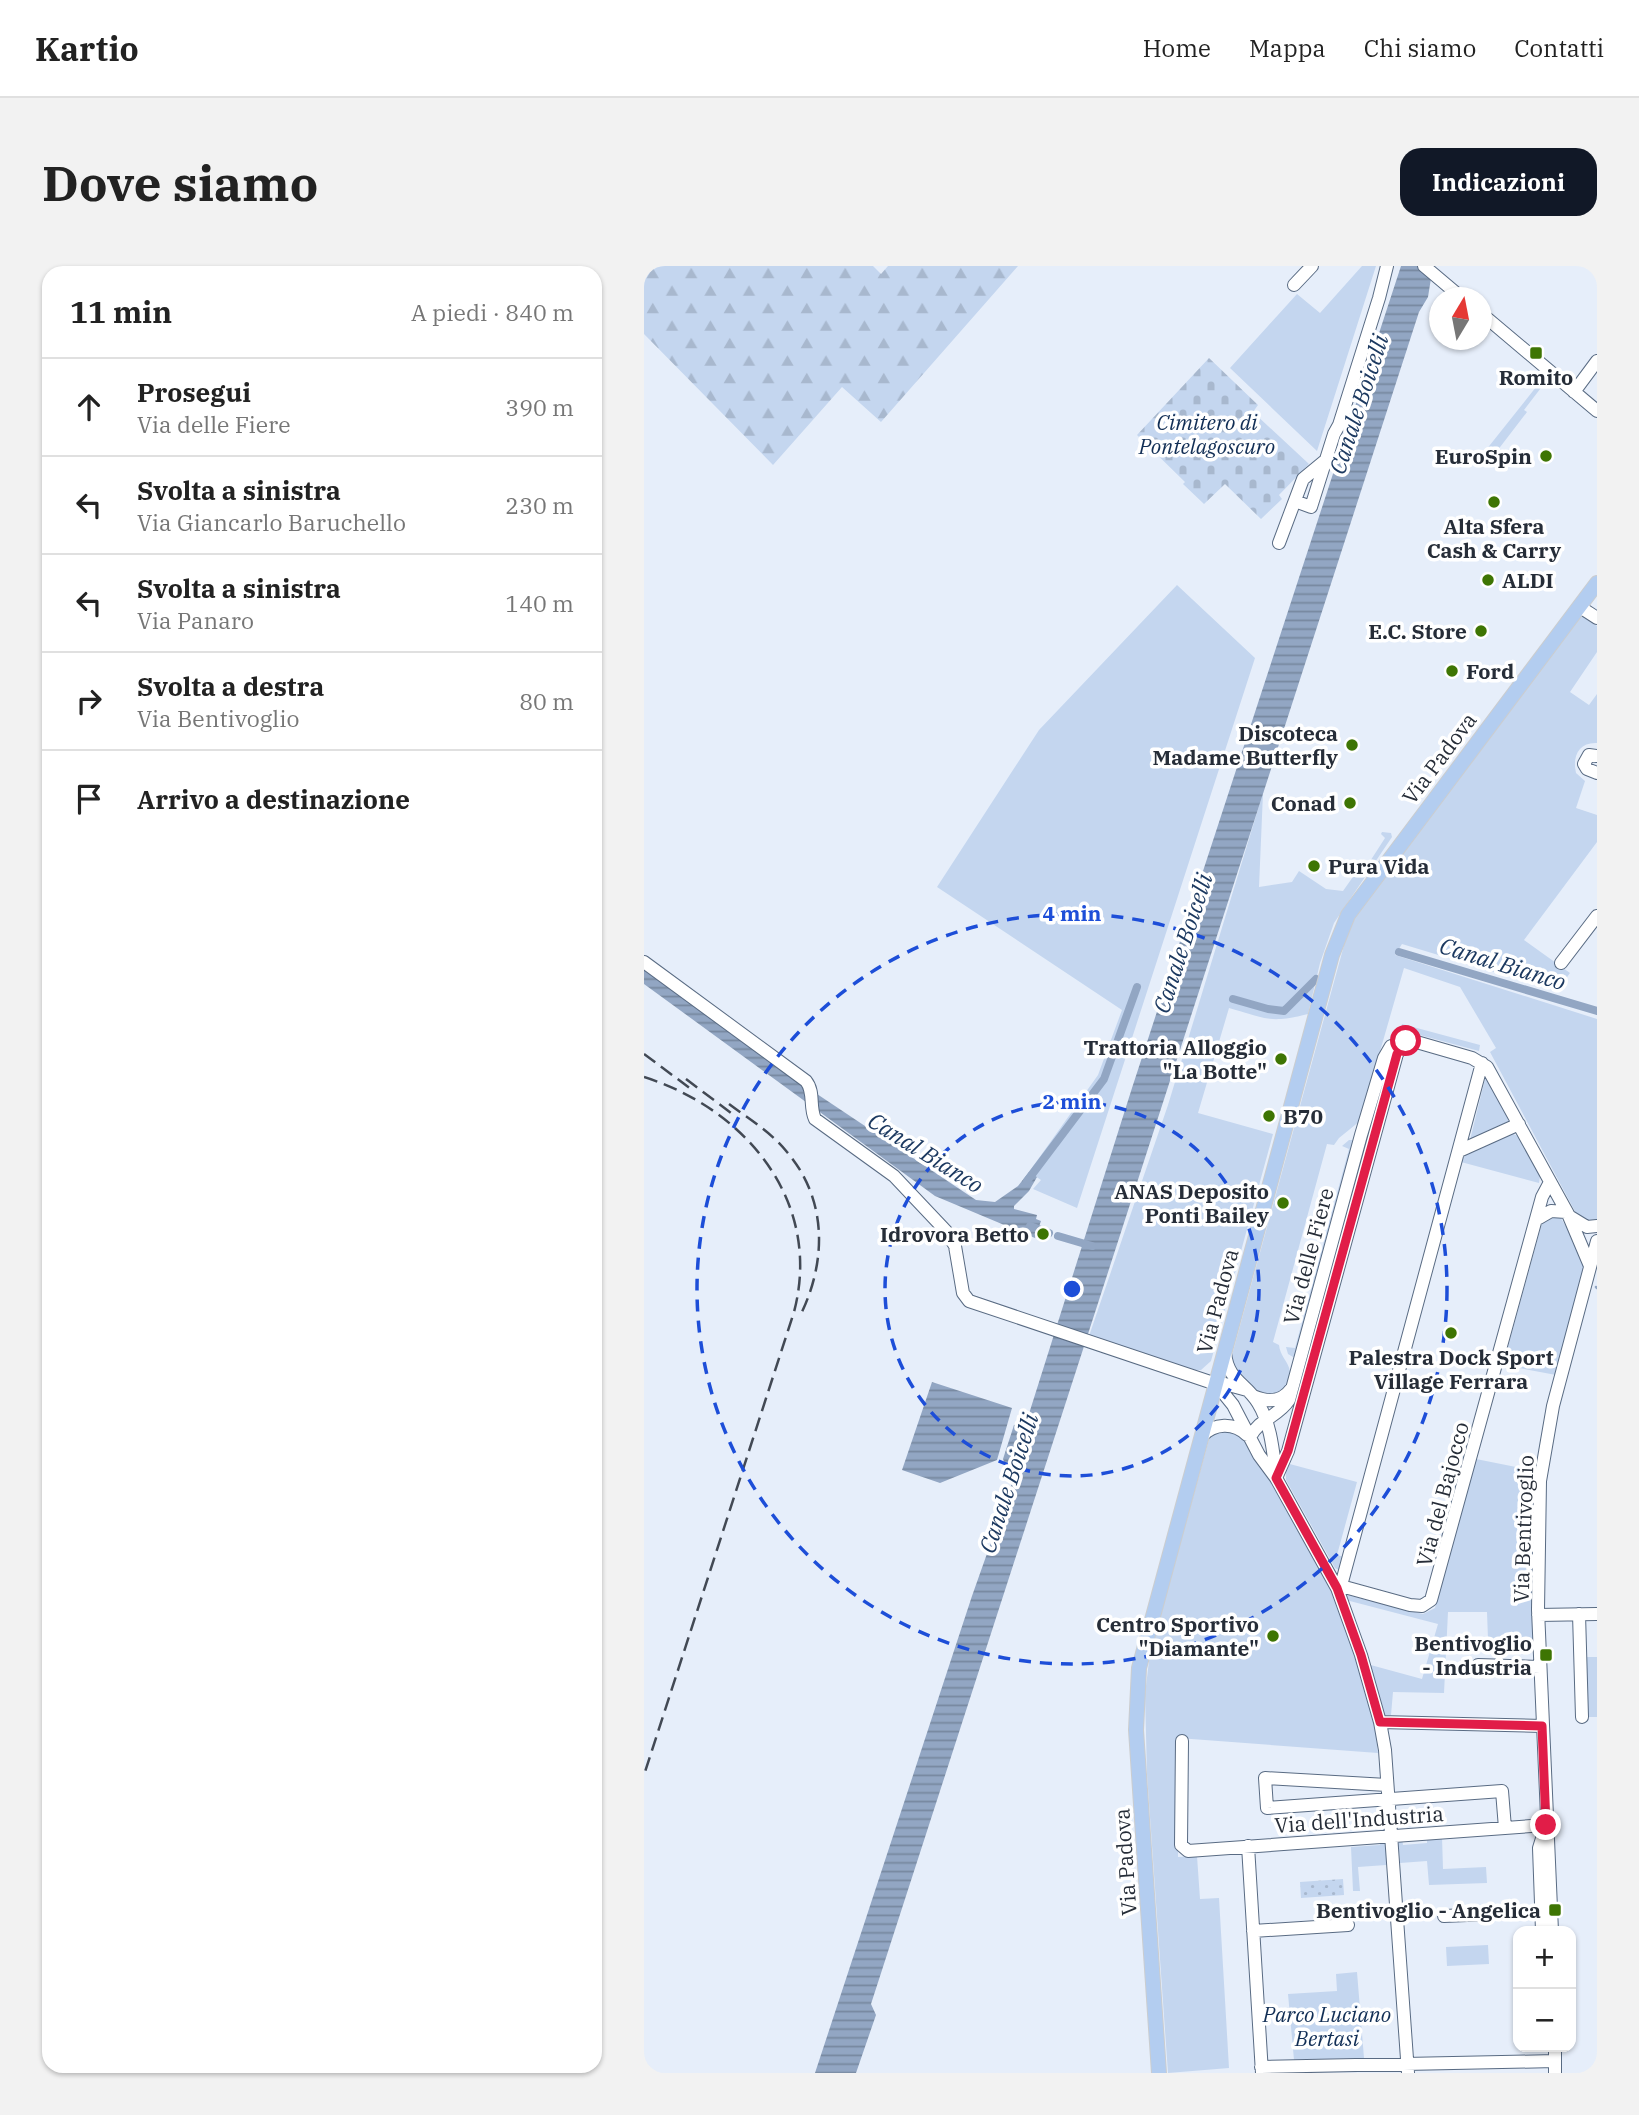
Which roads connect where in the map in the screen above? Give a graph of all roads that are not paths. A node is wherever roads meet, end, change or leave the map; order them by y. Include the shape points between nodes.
1 (1312, 266) edge
2 (1387, 266) edge
3 (1424, 266) edge
4 (1294, 285) dead end
5 (1449, 287) edge
6 (1492, 322) edge
7 (1597, 361) edge
8 (1574, 392) junction
9 (1597, 411) edge
10 (1326, 460) junction
11 (1295, 501) junction
12 (1279, 543) dead end
13 (1597, 583) edge
14 (1580, 607) junction
15 (1597, 618) edge
16 (1597, 756) edge
17 (1597, 772) edge
18 (1597, 916) edge
19 (644, 962) edge
20 (1561, 963) dead end
21 (1482, 1063) junction
22 (1519, 1124) junction
23 (1367, 1137) junction
24 (1459, 1152) junction
25 (1550, 1182) junction
26 (1557, 1195) junction
27 (1567, 1213) junction
28 (1537, 1222) junction
29 (1592, 1226) edge
30 (1579, 1239) junction
31 (1597, 1241) edge
32 (1590, 1266) junction
33 (1225, 1351) junction
34 (1216, 1384) junction
35 (1293, 1386) junction
36 (1250, 1393) junction
37 (1265, 1420) junction
38 (1202, 1436) junction
39 (1292, 1439) junction
40 (1252, 1442) junction
41 (1273, 1453) junction
42 (1276, 1478) junction
43 (1340, 1590) junction
44 (1579, 1614) junction
45 (1597, 1614) edge
46 (1538, 1615) junction
47 (1478, 1665) dead end
48 (1540, 1667) junction
49 (1582, 1717) dead end
50 (1380, 1722) junction
51 (1542, 1726) junction
52 (1182, 1741) dead end
53 (1387, 1785) junction
54 (1388, 1799) junction
55 (1546, 1825) junction
56 (1505, 1828) junction
57 (1390, 1836) junction
58 (1248, 1846) junction
59 (1541, 1912) junction
60 (1444, 1916) dead end
61 (1348, 1925) dead end
62 (1542, 1926) edge
63 (1552, 1926) edge
64 (1253, 1931) junction
65 (1555, 2067) edge
66 (1461, 2068) edge
67 (1407, 2069) edge
68 (1261, 2070) edge
69 (1159, 2073) edge

1 - 4 street
2 - 10 street
3 - 5 street
6 - 8 street
7 - 8 street
8 - 9 street
10 - 11 street via 1303,479
10 - 11 street via 1311,507
11 - 12 street
13 - 14 main road, Via Padova
14 - 15 street
14 - 33 main road, Via Padova via 1341,929
16 - 17 street via 1586,756 1584,764
18 - 20 street
19 - 34 street via 810,1086 813,1115 819,1123 894,1176 946,1231 955,1246 965,1298
21 - 22 street
21 - 23 street, Via delle Fiere via 1429,1045 1406,1041 1391,1046 1386,1051
21 - 24 street
22 - 24 street
22 - 25 street
23 - 35 street, Via delle Fiere
23 - 39 street, Via delle Fiere
24 - 43 street
25 - 26 street
25 - 28 street, Via del Bajocco
26 - 27 street
26 - 28 street, Via del Bajocco
27 - 28 street via 1550,1211
27 - 29 street via 1574,1222
27 - 30 street
28 - 43 street, Via del Bajocco via 1431,1600 1422,1606 1410,1605
29 - 31 street
30 - 31 street
30 - 32 street
31 - 32 street, Via Bentivoglio
32 - 46 street, Via Bentivoglio via 1542,1464
33 - 34 main road, Via Padova
33 - 36 street via 1231,1374
34 - 36 street
34 - 38 main road, Via Padova
34 - 40 street
35 - 36 street via 1280,1399 1263,1401
35 - 37 street, Via delle Fiere via 1284,1408
36 - 37 street
37 - 40 street, Via delle Fiere via 1259,1423
37 - 41 street
38 - 40 street via 1211,1428 1224,1426 1242,1429
38 - 69 main road, Via Padova via 1145,1642 1137,1689
39 - 41 street
39 - 42 street, Via delle Fiere
40 - 41 street via 1260,1451
40 - 42 street
41 - 42 street
42 - 43 street
43 - 50 street
44 - 45 street
44 - 46 street
44 - 49 street
46 - 48 street, Via Bentivoglio
47 - 48 street
48 - 51 street, Via Bentivoglio
50 - 51 street
50 - 53 street
51 - 55 street, Via Bentivoglio
52 - 58 street, Via dell'Industria via 1182,1847 1188,1851
53 - 54 street
53 - 54 street via 1265,1778 1267,1808
54 - 56 street via 1502,1791
54 - 57 street
55 - 56 street, Via dell'Industria
55 - 59 street, Via Bentivoglio via 1539,1848
55 - 63 street, Via Bentivoglio
56 - 57 street, Via dell'Industria
57 - 58 street, Via dell'Industria
57 - 67 street
58 - 64 street
59 - 60 street
59 - 62 street, Via Bentivoglio
61 - 64 street
64 - 68 street
65 - 66 street
66 - 67 street
67 - 68 street

